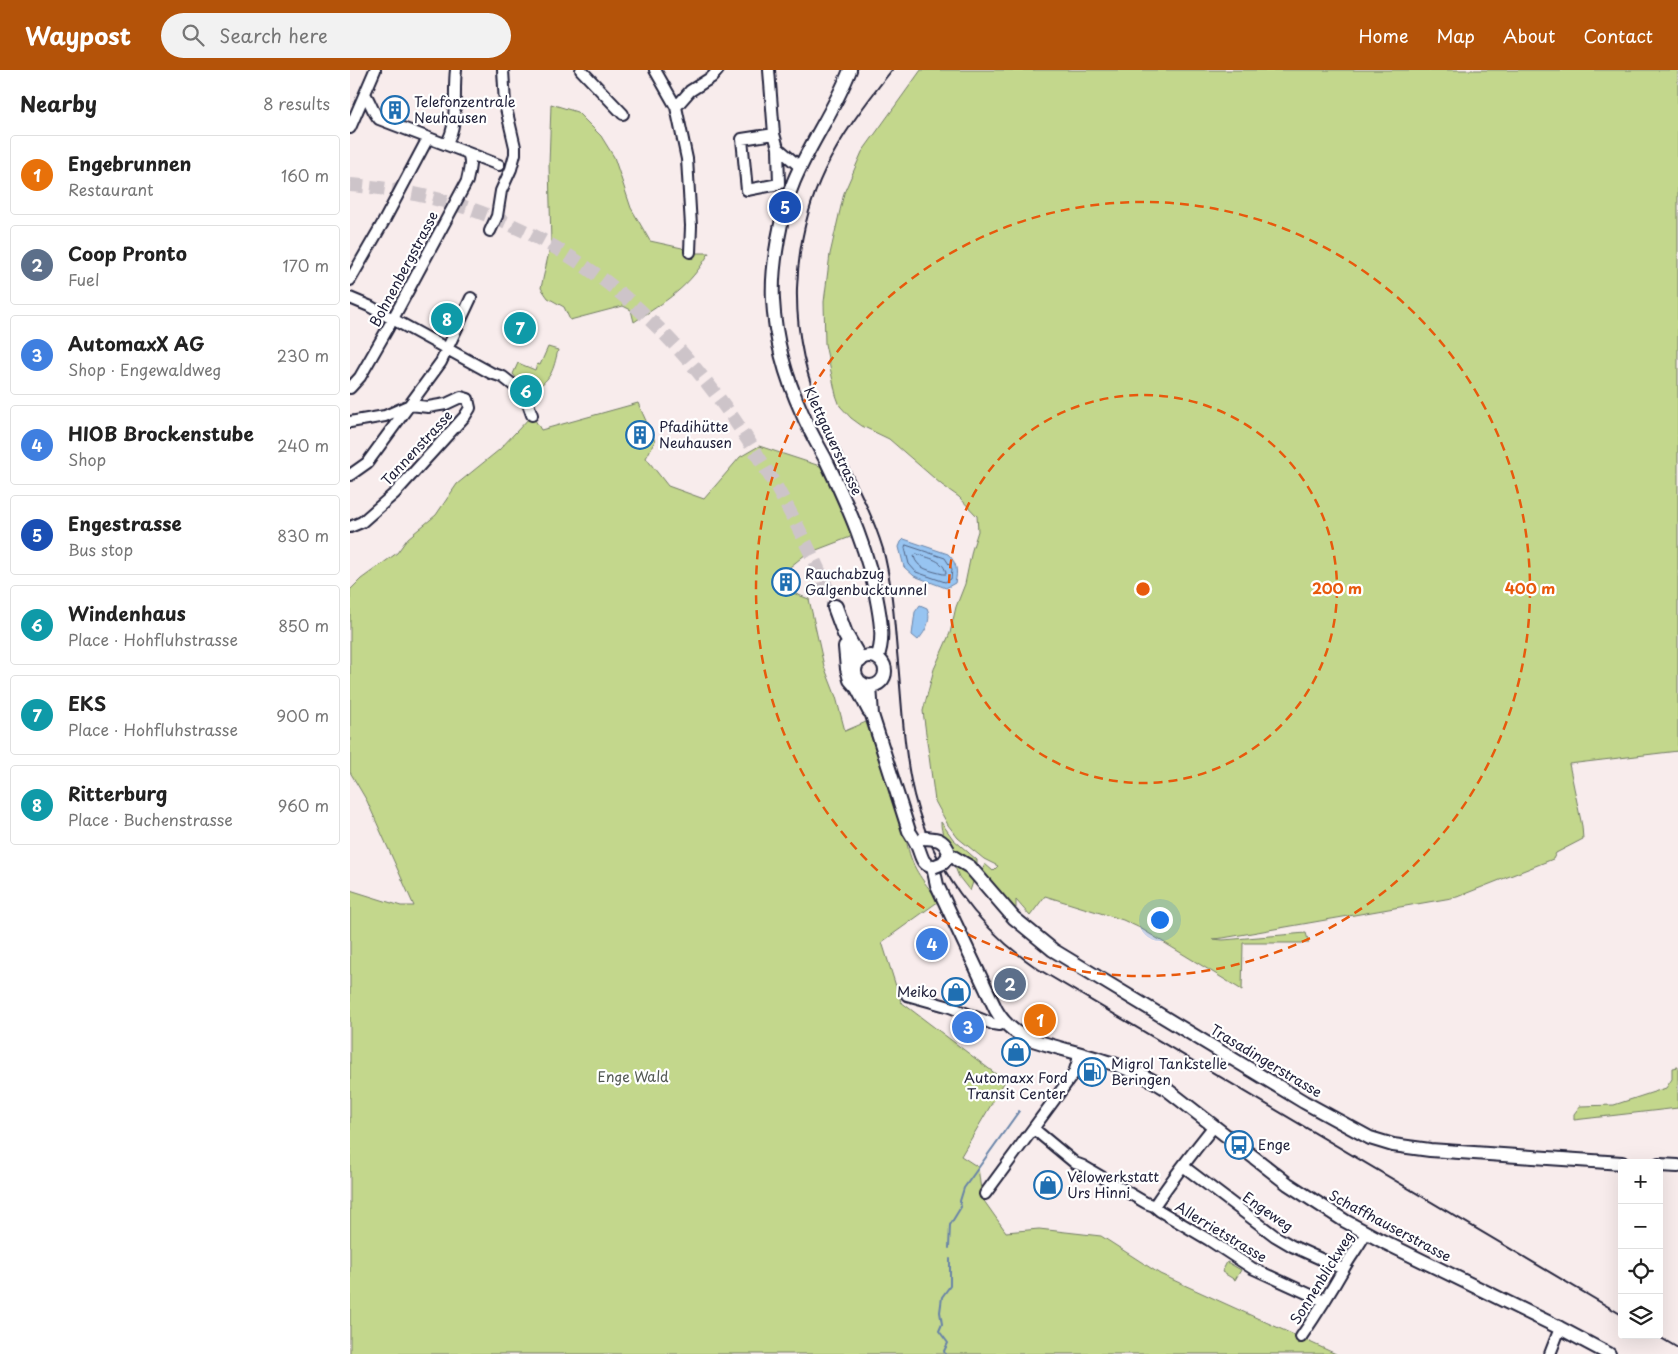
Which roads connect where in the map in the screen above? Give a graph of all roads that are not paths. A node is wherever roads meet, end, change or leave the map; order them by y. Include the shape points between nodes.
1 (375, 70) edge
2 (456, 70) edge
3 (502, 70) edge
4 (581, 70) edge
5 (655, 70) edge
6 (718, 70) edge
7 (769, 70) edge
8 (850, 70) edge
9 (365, 94) junction
10 (676, 107) junction
11 (354, 109) edge
12 (623, 114) dead end
13 (350, 128) edge
14 (774, 134) junction
15 (428, 138) junction
16 (446, 144) junction
17 (778, 148) junction
18 (469, 155) junction
19 (499, 164) dead end
20 (800, 167) junction
21 (490, 231) dead end
22 (690, 252) dead end
23 (350, 280) edge
24 (350, 298) edge
25 (471, 298) dead end
26 (393, 319) junction
27 (448, 350) junction
28 (350, 388) edge
29 (410, 405) junction
30 (532, 415) dead end
31 (350, 422) edge
32 (350, 474) edge
33 (350, 527) edge
34 (835, 607) tunnel mouth
35 (845, 641) junction
36 (877, 658) junction
37 (860, 660) junction
38 (870, 686) junction
39 (872, 715) junction
40 (903, 810) junction
41 (921, 844) junction
42 (948, 854) junction
43 (931, 866) junction
44 (907, 995) dead end
45 (1004, 1023) junction
46 (1080, 1054) junction
47 (1214, 1126) junction
48 (1034, 1130) junction
49 (1618, 1163) edge
50 (1663, 1165) edge
51 (1184, 1166) junction
52 (1678, 1166) edge
53 (985, 1194) dead end
54 (1154, 1206) junction
55 (1366, 1233) junction
56 (1343, 1269) junction
57 (1324, 1301) junction
58 (1560, 1328) junction
59 (1301, 1337) dead end
60 (1550, 1354) edge
61 (1609, 1354) edge

1 - 9 street
2 - 16 street via 454,125
3 - 21 street via 515,154
4 - 12 street
5 - 10 street
6 - 10 street via 690,91
7 - 14 street
8 - 20 main road, Klettgauerstrasse
9 - 11 street
9 - 15 street via 372,112 379,118
10 - 22 street via 687,159
11 - 13 street
14 - 17 street
14 - 17 street via 742,139 747,190 779,184
15 - 16 street
15 - 23 street
16 - 18 street
17 - 20 street
18 - 19 street
18 - 26 street, Bohnenbergstrasse via 466,181
20 - 36 main road, Klettgauerstrasse via 785,207 774,262 774,317 796,400 840,490 869,567 881,628 882,641
24 - 26 street
25 - 27 street
26 - 27 street
26 - 28 street, Bohnenbergstrasse via 360,377
27 - 29 street
27 - 30 street via 502,377 526,398
29 - 31 street via 385,416
29 - 32 street via 367,463
29 - 33 street, Tannenstrasse via 428,407 461,397 468,399 470,408 395,493 362,522
34 - 35 highway
35 - 37 highway
35 - 39 main road via 850,680
36 - 37 main road
36 - 38 main road via 885,673 881,681
37 - 38 main road via 856,668 857,678
38 - 39 main road
39 - 40 main road
40 - 41 main road
40 - 41 main road via 909,831
41 - 42 main road, bridge via 938,838 945,842
41 - 43 main road via 921,859
42 - 43 main road, bridge via 943,863
42 - 49 main road, Trasadingerstrasse via 970,867 1014,918 1053,950 1304,1102 1370,1138 1430,1150
43 - 45 main road, Schaffhauserstrasse
44 - 45 street via 993,1024
45 - 46 main road, Schaffhauserstrasse via 1027,1038
46 - 47 main road, Schaffhauserstrasse via 1152,1079
46 - 48 street via 1074,1073
47 - 51 street
47 - 55 main road, Schaffhauserstrasse via 1288,1184
48 - 53 street
48 - 54 street, Allerrietstrasse via 1075,1163
50 - 52 main road
51 - 54 street
51 - 56 street, Engeweg via 1274,1236
54 - 57 street, Allerrietstrasse via 1252,1268
55 - 56 street, Sonnenblickweg
55 - 58 main road, Schaffhauserstrasse
56 - 57 street, Sonnenblickweg
57 - 59 street, Sonnenblickweg
58 - 60 street
58 - 61 main road, Schaffhauserstrasse

